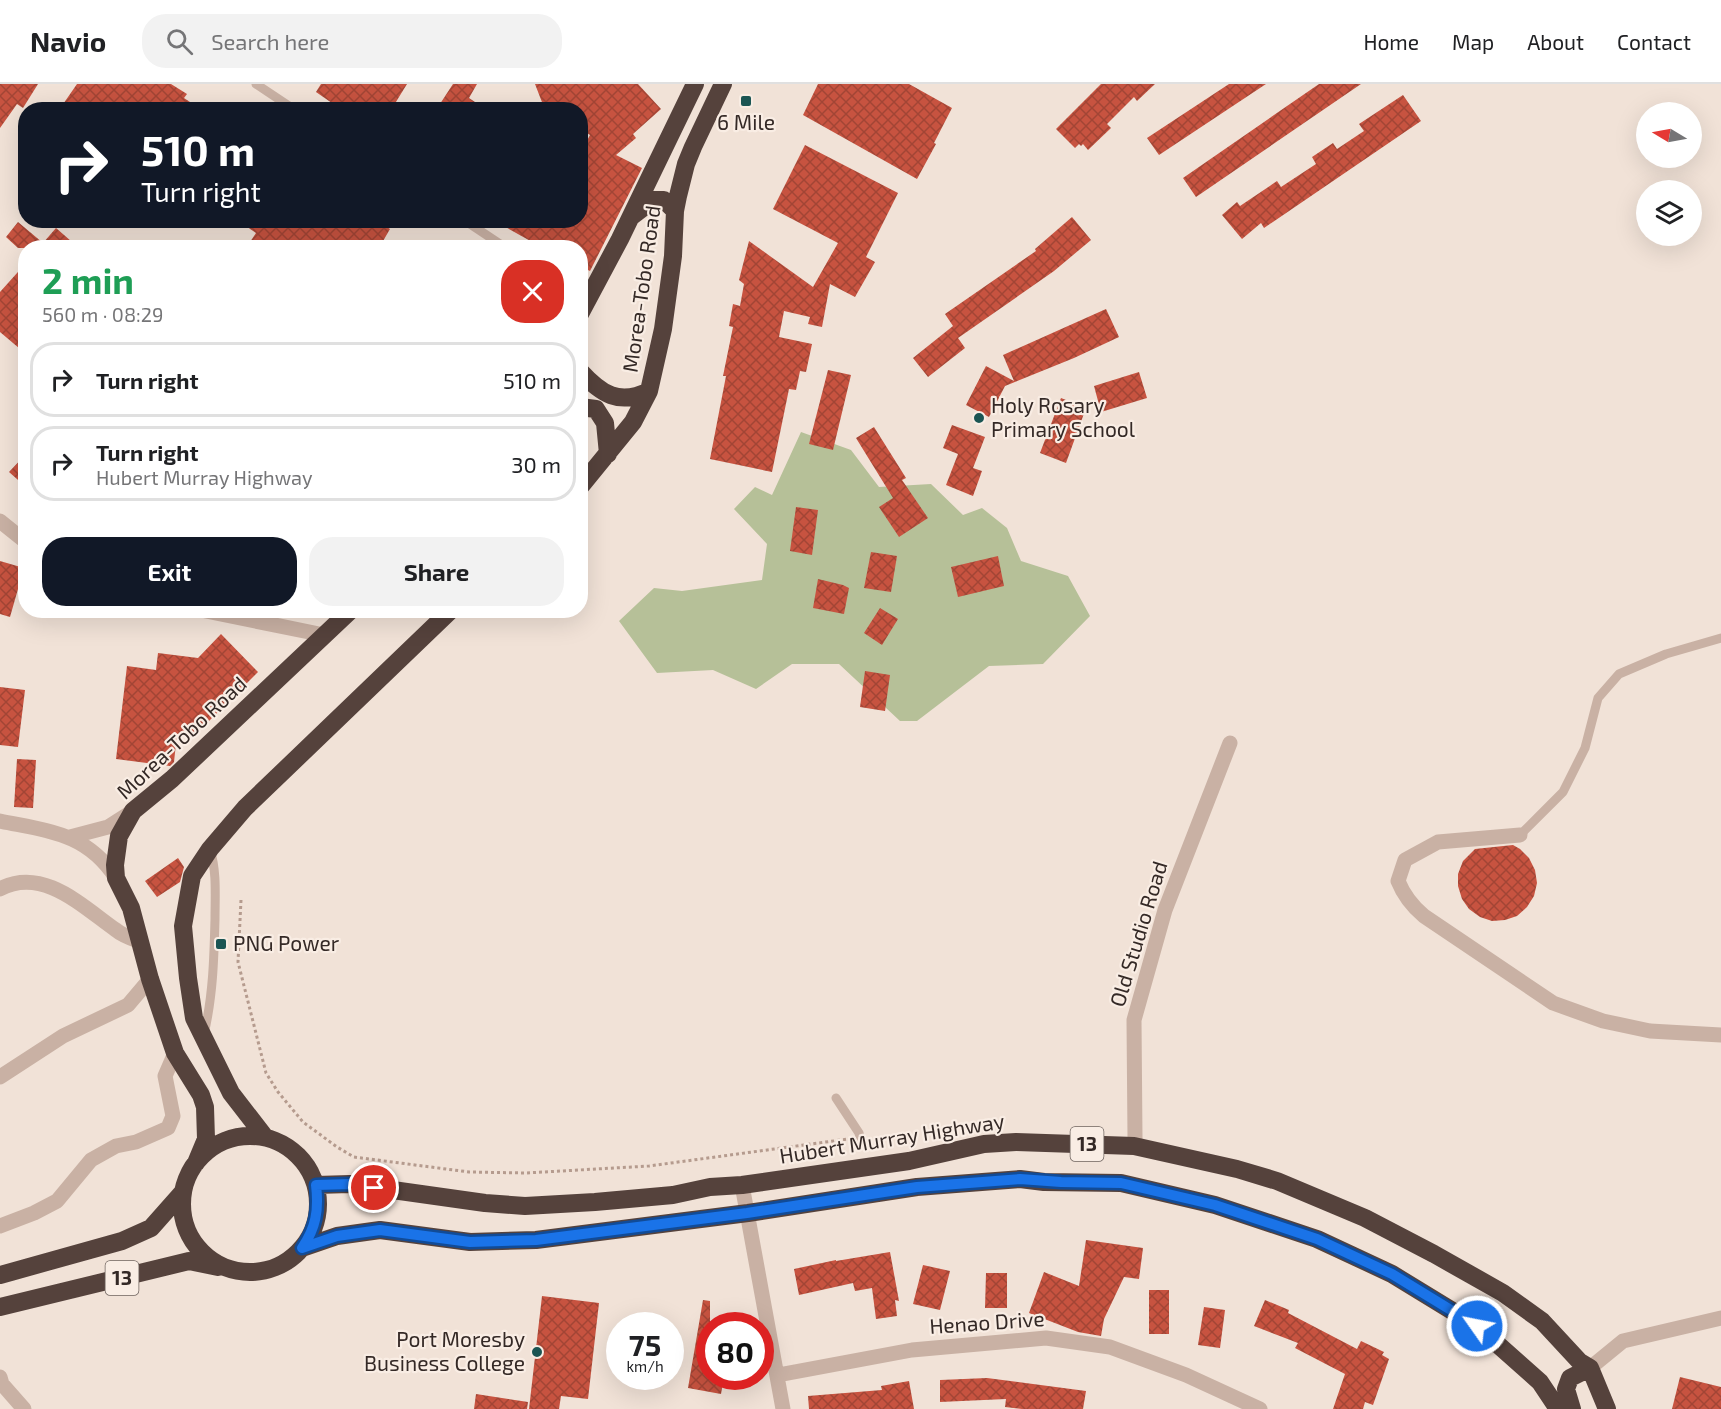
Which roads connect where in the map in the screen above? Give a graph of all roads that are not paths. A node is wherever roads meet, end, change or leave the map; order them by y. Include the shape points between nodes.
1 (256, 84) edge
2 (695, 84) edge
3 (723, 84) edge
4 (283, 102) edge
5 (675, 211) junction
6 (630, 218) junction
7 (476, 228) edge
8 (494, 240) edge
9 (588, 293) edge
10 (588, 380) edge
11 (649, 391) junction
12 (588, 408) edge
13 (608, 454) junction
14 (588, 478) edge
15 (0, 521) edge
16 (18, 536) edge
17 (240, 618) edge
18 (342, 618) edge
19 (443, 618) edge
20 (324, 635) junction
21 (1721, 638) edge
22 (1230, 744) dead end
23 (133, 811) junction
24 (0, 821) edge
25 (1520, 835) joint
26 (70, 837) junction
27 (210, 849) junction
28 (116, 878) junction
29 (0, 889) edge
30 (141, 942) junction
31 (150, 979) junction
32 (1721, 1035) edge
33 (203, 1039) junction
34 (175, 1053) junction
35 (0, 1077) edge
36 (836, 1098) dead end
37 (265, 1137) junction
38 (862, 1144) dead end
39 (1134, 1146) junction
40 (196, 1163) junction
41 (316, 1185) junction
42 (742, 1185) junction
43 (182, 1193) junction
44 (747, 1213) junction
45 (0, 1226) edge
46 (302, 1248) junction
47 (232, 1269) junction
48 (0, 1275) edge
49 (0, 1307) edge
50 (1721, 1318) edge
51 (1590, 1368) junction
52 (778, 1375) junction
53 (0, 1377) edge
54 (24, 1409) edge
55 (783, 1409) edge
56 (1260, 1409) edge
57 (1558, 1409) edge
58 (1572, 1409) edge
59 (1607, 1409) edge

1 - 4 lane
2 - 6 highway, Morea-Tobo Road
3 - 5 highway, Morea-Tobo Road via 686,164
5 - 6 highway via 664,201 653,200
5 - 11 highway, Morea-Tobo Road via 663,329
6 - 9 highway, Morea-Tobo Road
7 - 8 lane
10 - 11 highway via 607,394 624,399
11 - 13 highway, Morea-Tobo Road via 633,422
12 - 13 highway via 596,409 604,423
13 - 14 highway, Morea-Tobo Road
15 - 16 street
17 - 20 street
18 - 20 highway, Morea-Tobo Road
19 - 27 highway via 272,781
20 - 23 highway, Morea-Tobo Road
21 - 25 lane via 1666,654 1619,674 1598,698 1585,748 1563,792
22 - 39 street, Old Studio Road via 1165,910 1134,1020
23 - 26 street via 108,827
23 - 28 highway, Morea-Tobo Road via 119,836
24 - 26 street
25 - 32 street via 1438,842 1405,860 1398,881 1411,904 1424,916 1553,1003 1604,1021 1650,1031
26 - 28 street via 96,854
27 - 33 lane via 216,867 214,970
27 - 33 highway via 192,876 183,926 194,1018
28 - 30 highway, Morea-Tobo Road via 131,908
29 - 30 street via 23,881 42,884 96,914 117,932
30 - 31 highway, Morea-Tobo Road
31 - 34 highway, Morea-Tobo Road
31 - 35 street via 128,1005 63,1036
33 - 37 highway via 231,1093
34 - 40 highway, Morea-Tobo Road via 205,1107 206,1139
34 - 45 street via 165,1076 173,1116 168,1128 116,1146 91,1160 57,1200 34,1214
36 - 38 lane
37 - 40 highway via 245,1135 226,1140 209,1149
37 - 41 highway via 297,1154
39 - 42 highway, Hubert Murray Highway / 13 via 984,1144 909,1161
39 - 51 highway, Hubert Murray Highway / 13 via 1277,1180 1365,1218 1503,1293 1542,1321
40 - 43 highway
41 - 42 highway, Hubert Murray Highway / 13 via 350,1184 525,1206 673,1196 710,1187
41 - 46 highway via 316,1218
42 - 44 street
43 - 47 highway via 189,1234 219,1264
43 - 48 highway, 13 via 151,1228 122,1241
44 - 46 highway, 13 via 536,1240 470,1242 380,1230 337,1236
44 - 52 street
44 - 57 highway, 13 via 917,1187 1020,1179 1121,1183 1205,1202 1317,1239 1392,1274 1477,1326 1539,1382
46 - 47 highway via 270,1269
47 - 49 highway, 13 via 189,1261
50 - 51 street via 1623,1341
51 - 58 highway via 1570,1377 1566,1389
51 - 59 highway, Hubert Murray Highway / 13
52 - 55 street
52 - 56 street, Henao Drive via 912,1350 1046,1338 1110,1347
53 - 54 street

